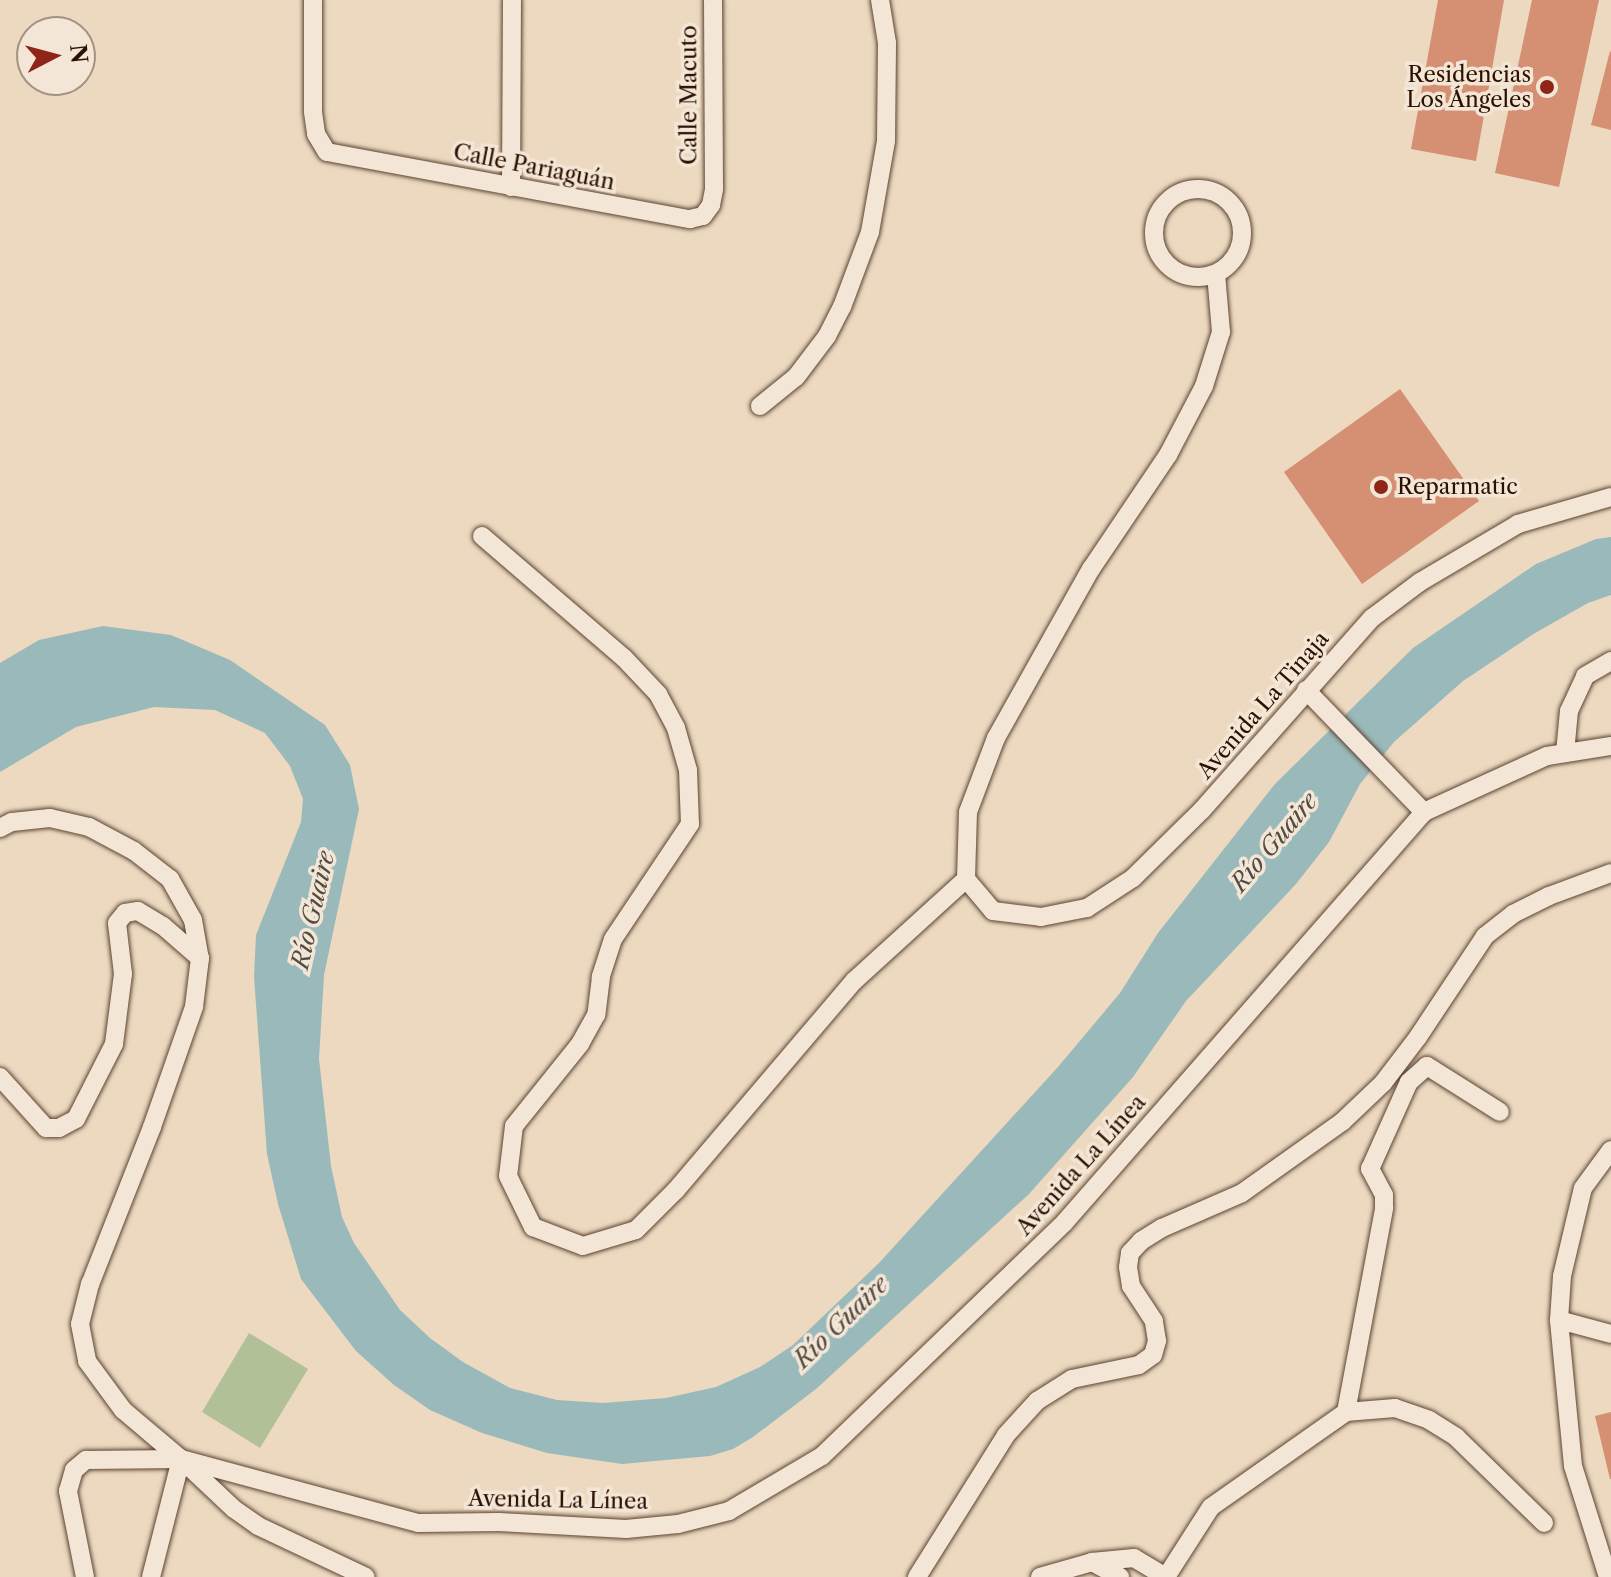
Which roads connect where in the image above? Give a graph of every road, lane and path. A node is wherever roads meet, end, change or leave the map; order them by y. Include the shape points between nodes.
1 (313, 0) edge
2 (512, 0) edge
3 (713, 0) edge
4 (880, 0) edge
5 (511, 187) junction
6 (714, 189) joint
7 (1216, 274) junction
8 (760, 406) dead end
9 (1611, 497) edge
10 (482, 536) dead end
11 (1611, 661) edge
12 (1306, 690) junction
13 (1611, 746) edge
14 (1565, 753) junction
15 (1424, 812) junction
16 (0, 828) edge
17 (1611, 873) edge
18 (966, 879) junction
19 (200, 958) junction
20 (0, 1077) edge
21 (1500, 1112) dead end
22 (1611, 1150) edge
23 (1559, 1320) junction
24 (1611, 1334) edge
25 (1346, 1412) junction
26 (181, 1459) junction
27 (1544, 1523) dead end
28 (1092, 1562) junction
29 (85, 1577) edge
30 (151, 1577) edge
31 (366, 1577) edge
32 (917, 1577) edge
33 (1040, 1577) edge
34 (1120, 1577) edge
35 (1166, 1577) edge
36 (1608, 1577) edge

1 - 5 street, Calle Pariaguán via 313,112 316,134 327,152
2 - 5 street
3 - 6 street, Calle Macuto
4 - 8 street via 887,43 886,141 870,232 827,336 796,377
5 - 6 street, Calle Pariaguán via 690,219 703,216
7 - 7 street via 1237,256 1243,228 1232,203 1207,188 1180,191 1159,209 1153,237 1164,263 1188,277
7 - 18 street via 1221,332 1204,386 1168,455 1091,569 996,738 968,812
9 - 12 street, Avenida La Tinaja via 1518,524 1420,582 1372,618
10 - 18 street via 624,658 658,694 676,728 688,770 690,824 613,939 596,1015 580,1044 514,1126 508,1176 533,1227 583,1246 636,1230 854,981
11 - 14 street via 1585,676 1569,711
12 - 15 street
12 - 18 street, Avenida La Tinaja via 1202,810 1133,878 1087,908 1041,917 993,911
13 - 14 street, Avenida La Línea
14 - 15 street, Avenida La Línea
15 - 26 street, Avenida La Línea via 1064,1223 822,1456 729,1511 678,1524 626,1529 419,1523
16 - 19 street, Avenida La Línea via 50,818 89,827 134,851 170,879 193,920
17 - 32 street via 1549,896 1485,936 1383,1083 1342,1122 1242,1193 1141,1241 1130,1253 1128,1267 1131,1286 1154,1321 1153,1355 1139,1365 1072,1379 1037,1401 1006,1435
19 - 20 street via 163,926 138,911 125,913 117,923 123,974 114,1044 76,1119 46,1128
19 - 26 street, Avenida La Línea via 194,1007 90,1284 80,1324 87,1361 123,1410
21 - 25 street via 1427,1066 1409,1082 1370,1169 1384,1195 1384,1208
22 - 23 street via 1583,1188 1562,1276
23 - 24 street
23 - 36 street via 1573,1466
25 - 27 street via 1395,1408 1429,1420 1456,1437
25 - 35 street via 1211,1507
26 - 29 street via 86,1460 74,1470 68,1491
26 - 30 street
26 - 31 street via 258,1526
28 - 33 street
28 - 34 street
28 - 35 street via 1134,1558

